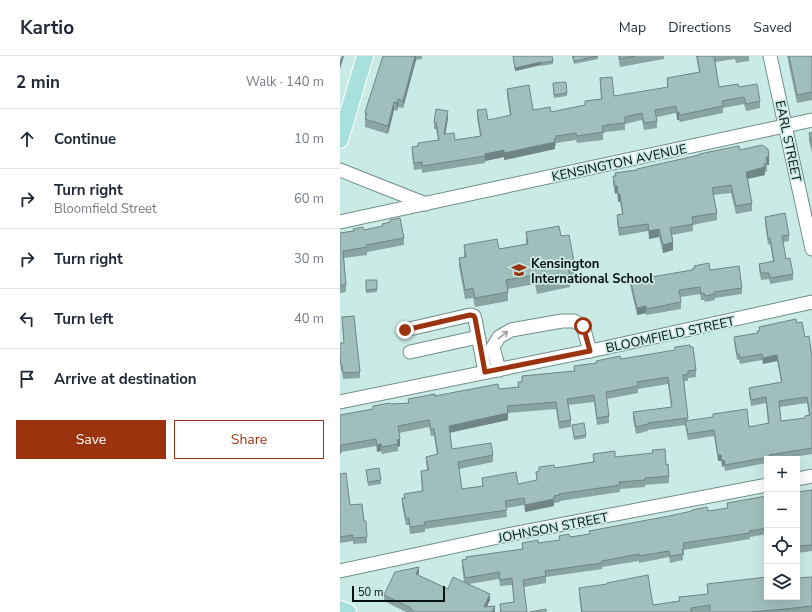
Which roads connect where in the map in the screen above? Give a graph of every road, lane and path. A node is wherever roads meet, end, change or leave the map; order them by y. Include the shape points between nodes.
1 (365, 56) edge
2 (770, 56) edge
3 (812, 120) edge
4 (785, 126) junction
5 (340, 140) edge
6 (340, 170) edge
7 (426, 204) junction
8 (340, 222) edge
9 (812, 250) edge
10 (812, 302) edge
11 (405, 330) dead end
12 (478, 337) junction
13 (590, 351) junction
14 (410, 352) dead end
15 (499, 370) junction
16 (485, 372) junction
17 (340, 402) edge
18 (812, 476) edge
19 (800, 478) edge
20 (764, 486) edge
21 (340, 571) edge
22 (340, 609) edge
23 (348, 612) edge

1 - 5 main road
2 - 4 street, EARL STREET
3 - 4 street, KENSINGTON AVENUE
4 - 7 street, KENSINGTON AVENUE
4 - 9 street, EARL STREET
6 - 7 street
7 - 8 street, KENSINGTON AVENUE
10 - 13 street, BLOOMFIELD STREET
11 - 12 street via 470,315 475,318
12 - 14 street
12 - 16 street
13 - 15 street, BLOOMFIELD STREET
15 -> 13 street via 493,347 499,337 511,330 574,321 583,326
15 - 16 street, BLOOMFIELD STREET
16 - 17 street, BLOOMFIELD STREET
18 - 19 street
20 - 21 street, JOHNSON STREET via 512,534
22 - 23 main road

